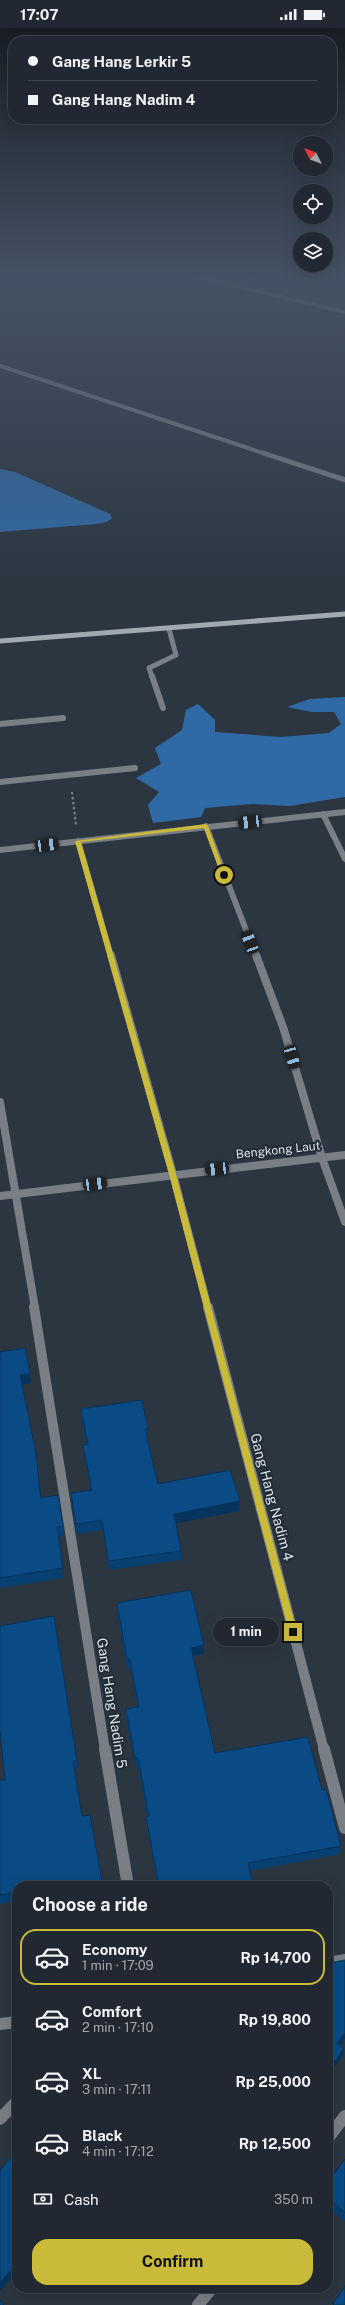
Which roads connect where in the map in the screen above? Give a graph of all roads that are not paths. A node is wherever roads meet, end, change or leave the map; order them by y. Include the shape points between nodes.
1 (49, 382) edge
2 (345, 480) edge
3 (345, 614) edge
4 (169, 628) junction
5 (0, 641) edge
6 (163, 708) dead end
7 (63, 718) dead end
8 (0, 724) edge
9 (135, 768) dead end
10 (0, 782) edge
11 (345, 812) edge
12 (323, 814) junction
13 (206, 826) junction
14 (78, 841) junction
15 (0, 850) edge
16 (345, 859) edge
17 (0, 1102) edge
18 (345, 1155) edge
19 (322, 1158) junction
20 (173, 1174) junction
21 (17, 1194) junction
22 (0, 1196) edge
23 (345, 1222) edge
24 (345, 1828) edge
25 (127, 1881) edge
26 (345, 1960) edge
27 (333, 1962) edge
28 (12, 2023) edge
29 (0, 2024) edge
30 (12, 2106) edge
31 (345, 2116) edge
32 (0, 2119) edge
33 (333, 2132) edge
34 (208, 2293) edge
35 (198, 2305) edge

1 - 2 street
3 - 4 main road
4 - 5 main road
4 - 6 street via 176,655 149,668
7 - 8 street
9 - 10 street
11 - 12 street
12 - 13 street
12 - 16 street
13 - 14 street
13 - 19 street via 283,1027
14 - 15 street
14 - 20 street, Gang Hang Nadim 4
17 - 21 street, Gang Hang Nadim 5
18 - 19 street, Bengkong Laut
19 - 20 street, Bengkong Laut
19 - 23 street
20 - 21 street, Bengkong Laut
20 - 24 street, Gang Hang Nadim 4
21 - 22 street, Bengkong Laut
21 - 25 street, Gang Hang Nadim 5
26 - 27 street
28 - 29 street
30 - 32 street
31 - 33 street
34 - 35 street

